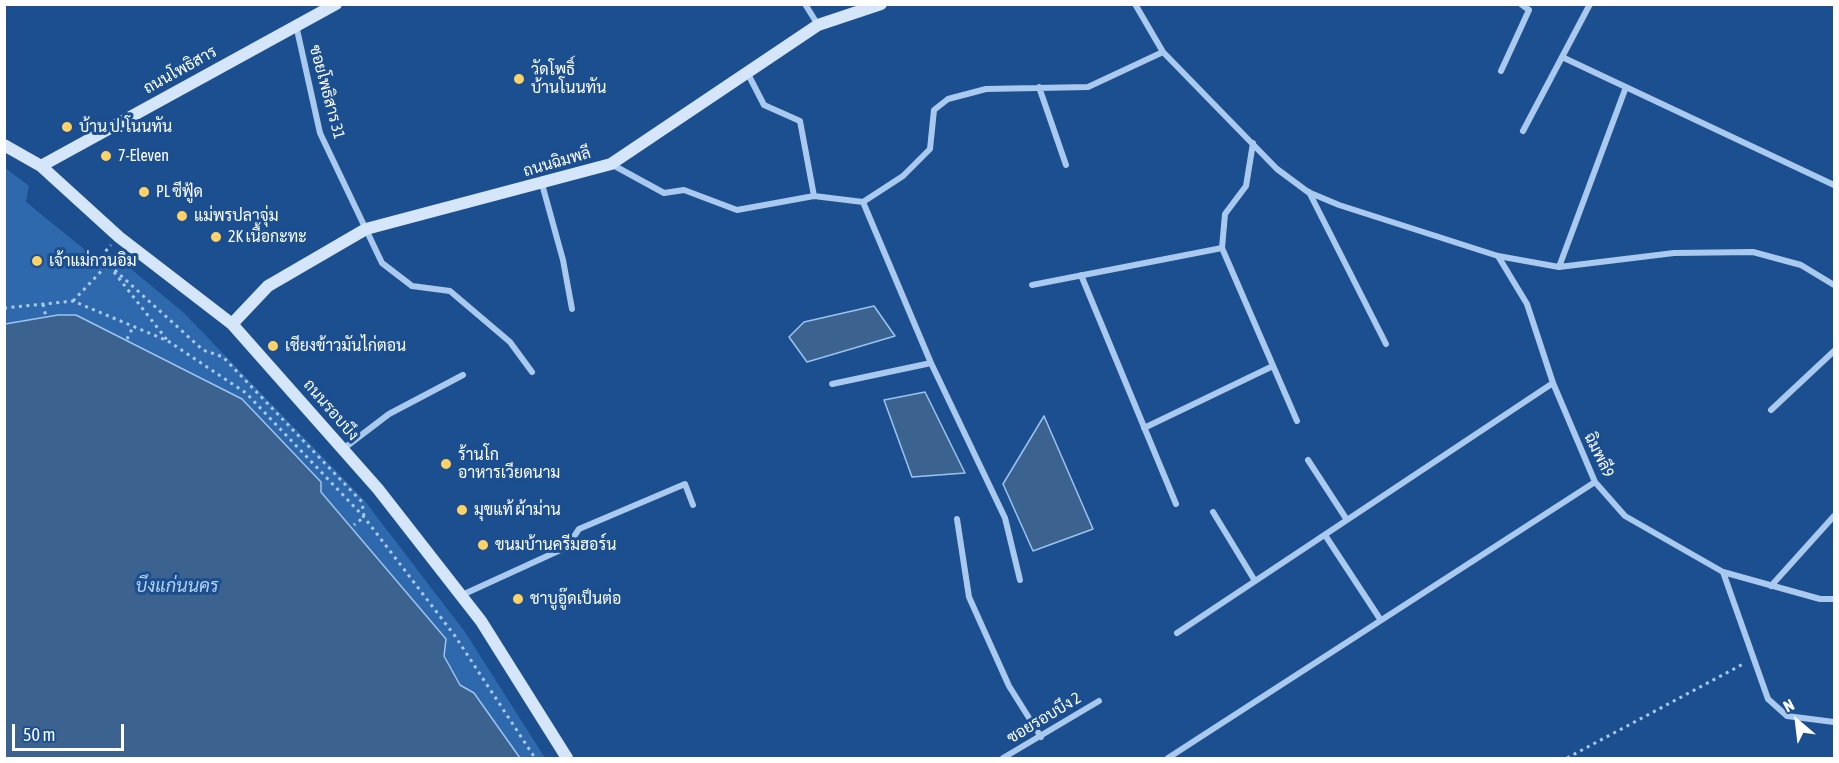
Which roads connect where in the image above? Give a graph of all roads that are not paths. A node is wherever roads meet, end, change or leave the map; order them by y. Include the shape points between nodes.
1 (336, 4) edge
2 (805, 4) edge
3 (881, 4) edge
4 (1135, 4) edge
5 (1521, 4) edge
6 (1590, 4) edge
7 (296, 25) junction
8 (818, 25) junction
9 (1163, 52) junction
10 (1562, 57) junction
11 (1501, 71) dead end
12 (748, 74) junction
13 (1039, 87) junction
14 (1626, 87) junction
15 (1523, 131) dead end
16 (1253, 143) junction
17 (4, 145) edge
18 (611, 164) junction
19 (1065, 165) dead end
20 (41, 166) junction
21 (542, 184) junction
22 (1834, 185) edge
23 (1308, 192) junction
24 (814, 196) junction
25 (863, 202) junction
26 (366, 230) junction
27 (1222, 248) junction
28 (1498, 256) junction
29 (1559, 267) junction
30 (1081, 276) junction
31 (1032, 285) dead end
32 (1834, 285) edge
33 (572, 309) dead end
34 (232, 324) junction
35 (1386, 344) dead end
36 (1834, 351) edge
37 (931, 363) junction
38 (1273, 366) junction
39 (532, 372) dead end
40 (462, 375) dead end
41 (1553, 383) junction
42 (832, 384) dead end
43 (1771, 410) dead end
44 (1297, 421) dead end
45 (1144, 428) junction
46 (343, 449) junction
47 (1308, 460) dead end
48 (1595, 482) junction
49 (1176, 504) dead end
50 (693, 505) dead end
51 (1213, 512) dead end
52 (1834, 516) edge
53 (957, 519) dead end
54 (1347, 520) junction
55 (1325, 535) junction
56 (1723, 572) junction
57 (1020, 580) dead end
58 (1255, 581) junction
59 (1771, 586) junction
60 (461, 596) junction
61 (1834, 599) edge
62 (1380, 619) junction
63 (1177, 633) dead end
64 (1099, 701) dead end
65 (1834, 722) edge
66 (1041, 736) junction
67 (567, 759) edge
68 (1004, 759) edge
69 (1168, 759) edge

1 - 7 street, ถนนโพธิสาร
2 - 8 street
3 - 8 street, ถนนฉิมพลี
4 - 9 street
5 - 11 street via 1529,10
6 - 10 street
7 - 20 street, ถนนโพธิสาร
7 - 26 street, ซอยโพธิสาร 31 via 320,133
8 - 12 street, ถนนฉิมพลี
9 - 13 street via 1088,87
9 - 16 street
10 - 14 street
10 - 15 street
12 - 18 street, ถนนฉิมพลี
12 - 24 street via 764,105 800,121
13 - 19 street
13 - 25 street via 986,89 948,99 934,110 930,149 903,176
14 - 22 street
14 - 29 street
16 - 23 street via 1277,169
16 - 27 street via 1246,186 1225,214
17 - 20 street, ถนนรอบบึง
18 - 21 street, ถนนฉิมพลี
18 - 24 street via 664,193 684,190 738,210
20 - 34 street, ถนนรอบบึง via 119,237
21 - 26 street, ถนนฉิมพลี
21 - 33 street
23 - 28 street
23 - 35 street
24 - 25 street
25 - 37 street
26 - 34 street, ถนนฉิมพลี via 268,286
26 - 39 street, ซอยโพธิสาร 31 via 382,263 412,286 450,291 510,342
27 - 30 street
27 - 38 street
28 - 29 street
28 - 41 street, ฉิมพลี9 via 1527,304
29 - 32 street via 1674,253 1753,252 1801,265
30 - 31 street
30 - 45 street
34 - 46 street, ถนนรอบบึง
36 - 43 street
37 - 42 street
37 - 57 street via 1005,518
38 - 44 street
38 - 45 street
40 - 46 street via 389,414
41 - 48 street, ฉิมพลี9
41 - 54 street
45 - 49 street
46 - 60 street, ถนนรอบบึง
47 - 54 street
48 - 56 street, ฉิมพลี9 via 1625,516
48 - 62 street
50 - 60 street via 685,484 579,529 567,547
51 - 58 street
52 - 59 street
53 - 66 street via 969,597 1009,686
54 - 55 street
55 - 58 street
55 - 62 street
56 - 59 street, ฉิมพลี9
56 - 65 street via 1768,699 1786,716
58 - 63 street
59 - 61 street, ฉิมพลี9
60 - 67 street, ถนนรอบบึง via 481,621
62 - 69 street
64 - 66 street, ซอยรอบบึง 2
66 - 68 street, ซอยรอบบึง 2

